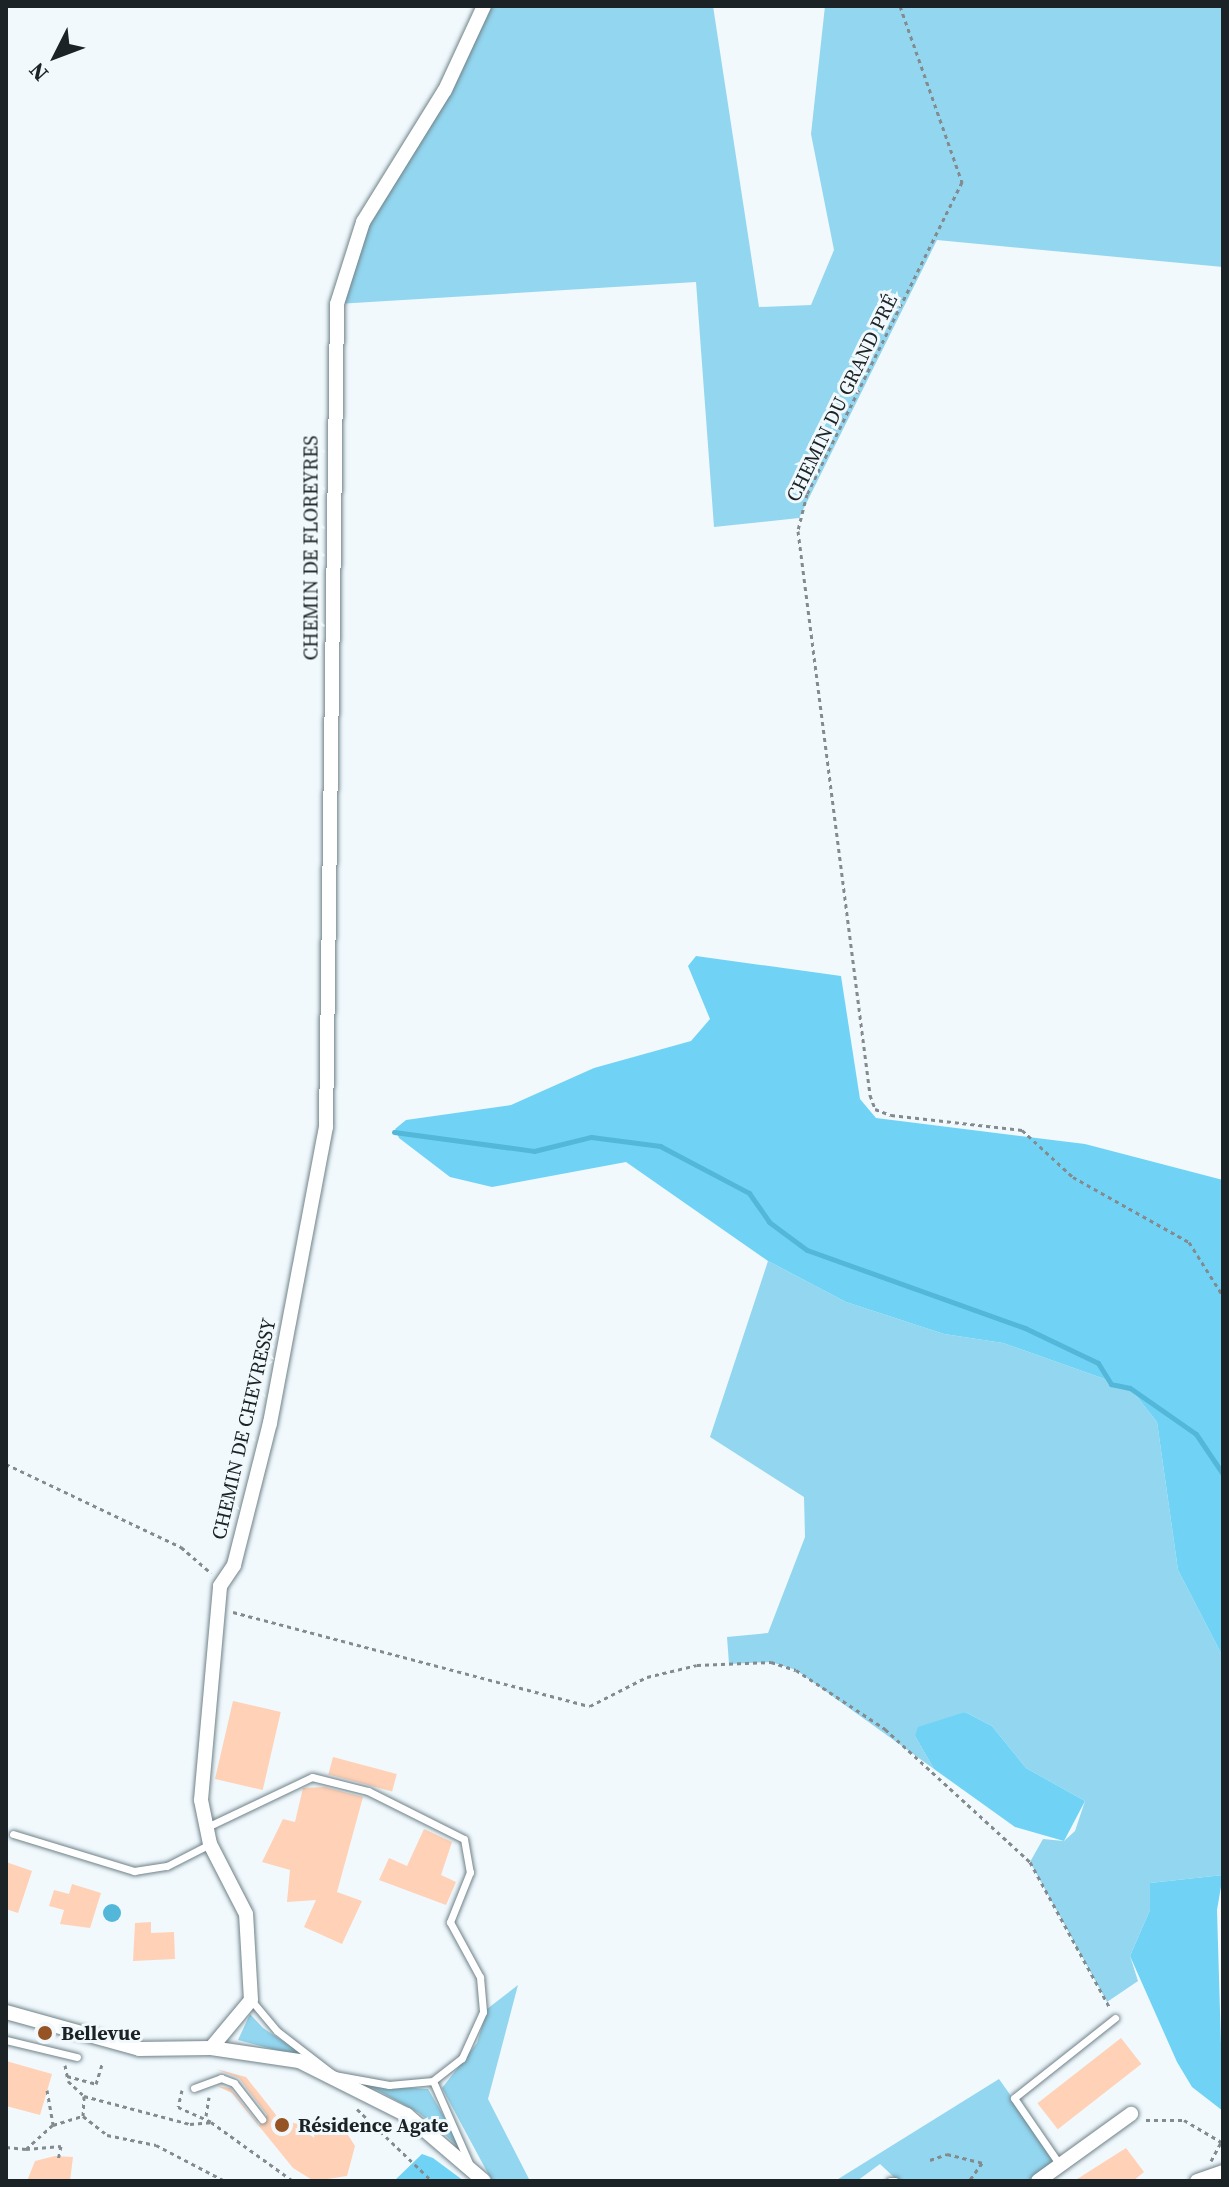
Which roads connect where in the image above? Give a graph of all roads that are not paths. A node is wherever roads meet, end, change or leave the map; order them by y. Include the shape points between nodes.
1 (484, 6) edge
2 (326, 1127) joint
3 (207, 1827) junction
4 (13, 1834) dead end
5 (210, 1844) junction
6 (251, 2000) junction
7 (6, 2012) edge
8 (1115, 2018) road end
9 (6, 2040) edge
10 (211, 2048) junction
11 (77, 2057) dead end
12 (334, 2075) junction
13 (433, 2081) junction
14 (194, 2088) dead end
15 (1131, 2114) road end
16 (262, 2119) dead end
17 (469, 2163) junction
18 (1060, 2165) junction
19 (1218, 2172) edge
20 (484, 2181) edge
21 (1038, 2181) edge
22 (1197, 2181) edge

1 - 2 street, CHEMIN DE FLOREYRES via 445,90 349,250 337,304
2 - 3 street, CHEMIN DE CHEVRESSY via 270,1423 234,1565 220,1586 222,1610 201,1764
3 - 5 street
3 - 13 lane via 312,1777 368,1791 458,1832 471,1862 450,1922 480,1977 483,2012 462,2058
4 - 5 lane via 134,1871 167,1866
5 - 6 street via 246,1914
6 - 10 street
6 - 12 lane via 277,2031
7 - 10 street via 139,2049
8 - 18 lane via 1014,2098
9 - 11 lane
10 - 12 street via 276,2055
12 - 13 lane via 406,2086
12 - 17 street via 407,2115
13 - 17 lane
14 - 16 lane via 221,2078 234,2083
15 - 18 street
17 - 20 street
18 - 21 street
19 - 22 street

